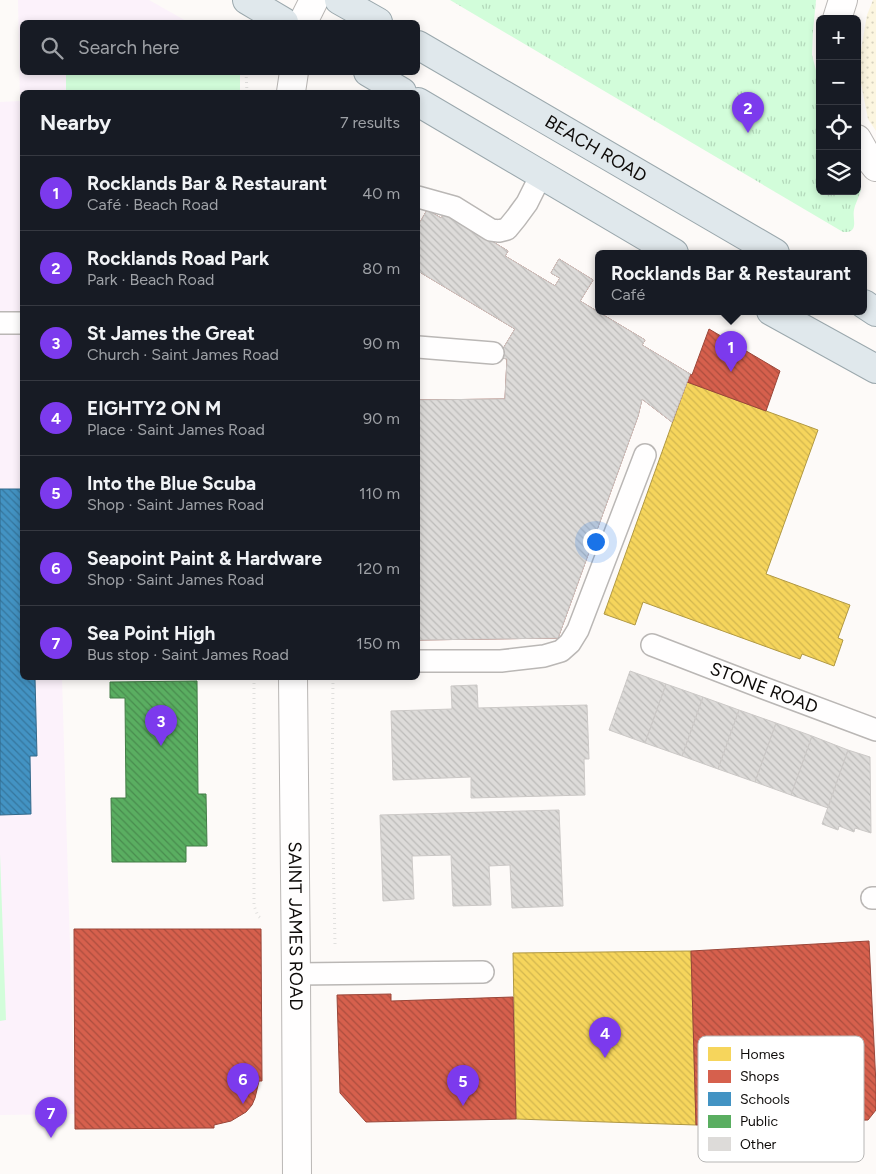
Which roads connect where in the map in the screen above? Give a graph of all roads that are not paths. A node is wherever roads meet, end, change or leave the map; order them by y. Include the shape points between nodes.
1 (247, 0) edge
2 (314, 0) edge
3 (339, 0) edge
4 (843, 0) edge
5 (838, 15) edge
6 (281, 20) edge
7 (304, 20) edge
8 (374, 20) edge
9 (420, 47) edge
10 (294, 75) edge
11 (373, 75) edge
12 (291, 90) edge
13 (399, 90) edge
14 (420, 103) edge
15 (861, 146) edge
16 (876, 167) edge
17 (541, 175) junction
18 (420, 198) edge
19 (669, 250) edge
20 (770, 250) edge
21 (778, 315) edge
22 (20, 323) edge
23 (0, 324) edge
24 (420, 347) edge
25 (493, 353) dead end
26 (876, 369) edge
27 (645, 455) dead end
28 (652, 645) dead end
29 (420, 661) edge
30 (293, 680) edge
31 (876, 730) edge
32 (483, 972) dead end
33 (296, 974) junction
34 (297, 1174) edge

1 - 6 main road
2 - 7 street
3 - 8 main road
4 - 5 street
9 - 20 main road, BEACH ROAD
10 - 12 street
11 - 13 main road
14 - 17 main road
15 - 16 street
17 - 18 lane via 516,218 499,231 490,230 454,207
17 - 19 main road
21 - 26 main road
22 - 23 lane
24 - 25 lane
27 - 29 lane via 578,630 570,643 561,651 544,656 501,662
28 - 31 lane, STONE ROAD
30 - 33 street, SAINT JAMES ROAD
32 - 33 lane
33 - 34 street, SAINT JAMES ROAD

